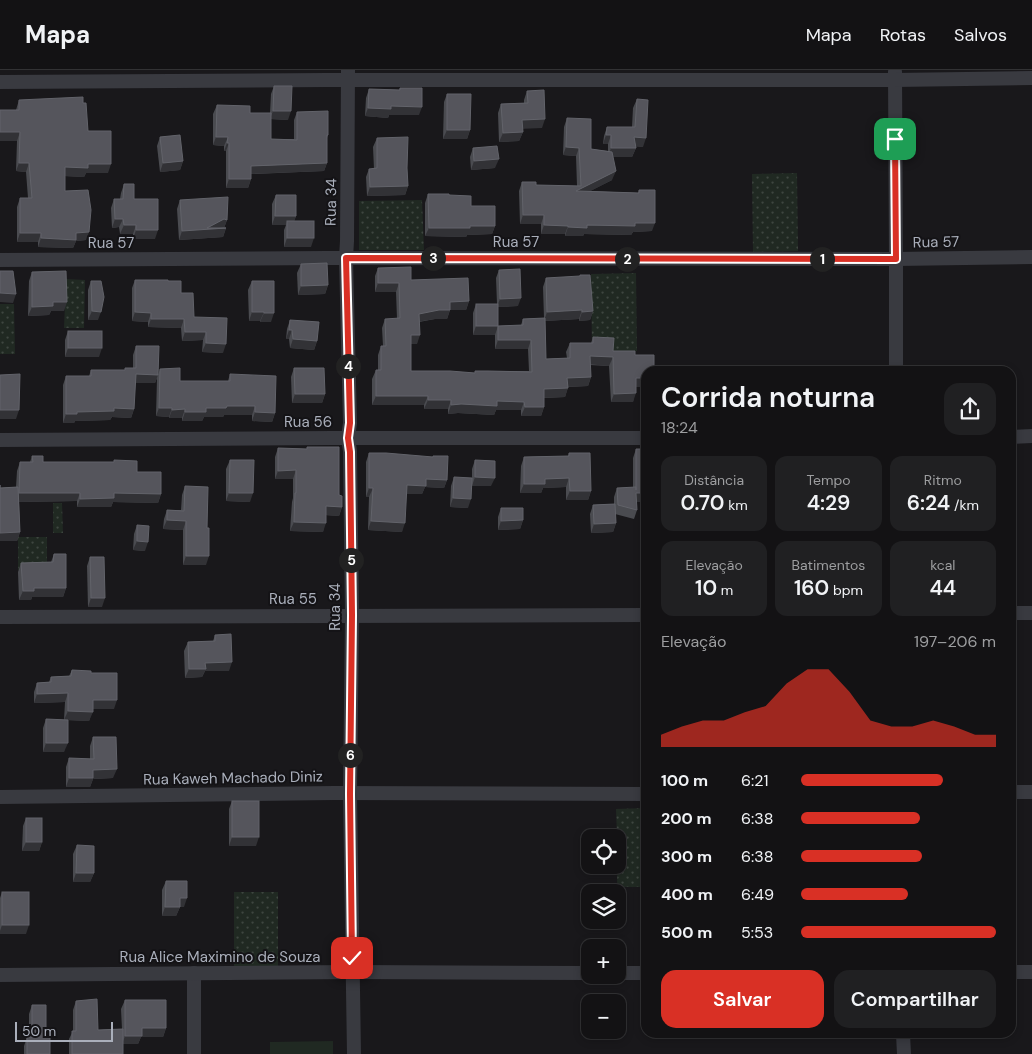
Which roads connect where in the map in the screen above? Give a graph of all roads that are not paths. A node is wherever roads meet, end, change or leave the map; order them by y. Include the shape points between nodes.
1 (348, 75) edge
2 (895, 75) edge
3 (1032, 78) edge
4 (0, 82) edge
5 (1032, 257) edge
6 (346, 258) junction
7 (896, 259) junction
8 (0, 260) edge
9 (896, 366) edge
10 (1032, 436) edge
11 (1016, 437) edge
12 (348, 438) junction
13 (641, 438) edge
14 (0, 440) edge
15 (1032, 612) edge
16 (1016, 613) edge
17 (352, 615) junction
18 (641, 615) edge
19 (0, 617) edge
20 (1016, 792) edge
21 (1032, 792) edge
22 (350, 794) junction
23 (641, 794) edge
24 (0, 797) edge
25 (353, 972) junction
26 (1016, 972) edge
27 (1032, 972) edge
28 (194, 973) junction
29 (581, 973) edge
30 (626, 973) edge
31 (641, 973) edge
32 (0, 975) edge
33 (903, 1038) edge
34 (194, 1054) edge
35 (354, 1054) edge
36 (904, 1054) edge

1 - 2 street
1 - 4 street
1 - 6 street, Rua 34
2 - 3 street
2 - 7 street
5 - 7 street, Rua 57
6 - 7 street, Rua 57
6 - 8 street, Rua 57
6 - 12 street, Rua 34
7 - 9 street
10 - 11 street
12 - 13 street, Rua 56
12 - 14 street, Rua 56
12 - 17 street, Rua 34
15 - 16 street
17 - 18 street, Rua 55
17 - 19 street, Rua 55
17 - 22 street, Rua 34
20 - 21 street
22 - 23 street, Rua Kaweh Machado Diniz
22 - 24 street, Rua Kaweh Machado Diniz
22 - 25 street, Rua 34
25 - 28 street, Rua Alice Maximino de Souza
25 - 29 street, Rua Alice Maximino de Souza
25 - 35 street, Rua 34
26 - 27 street
28 - 32 street, Rua Alice Maximino de Souza
28 - 34 street
30 - 31 street
33 - 36 street

